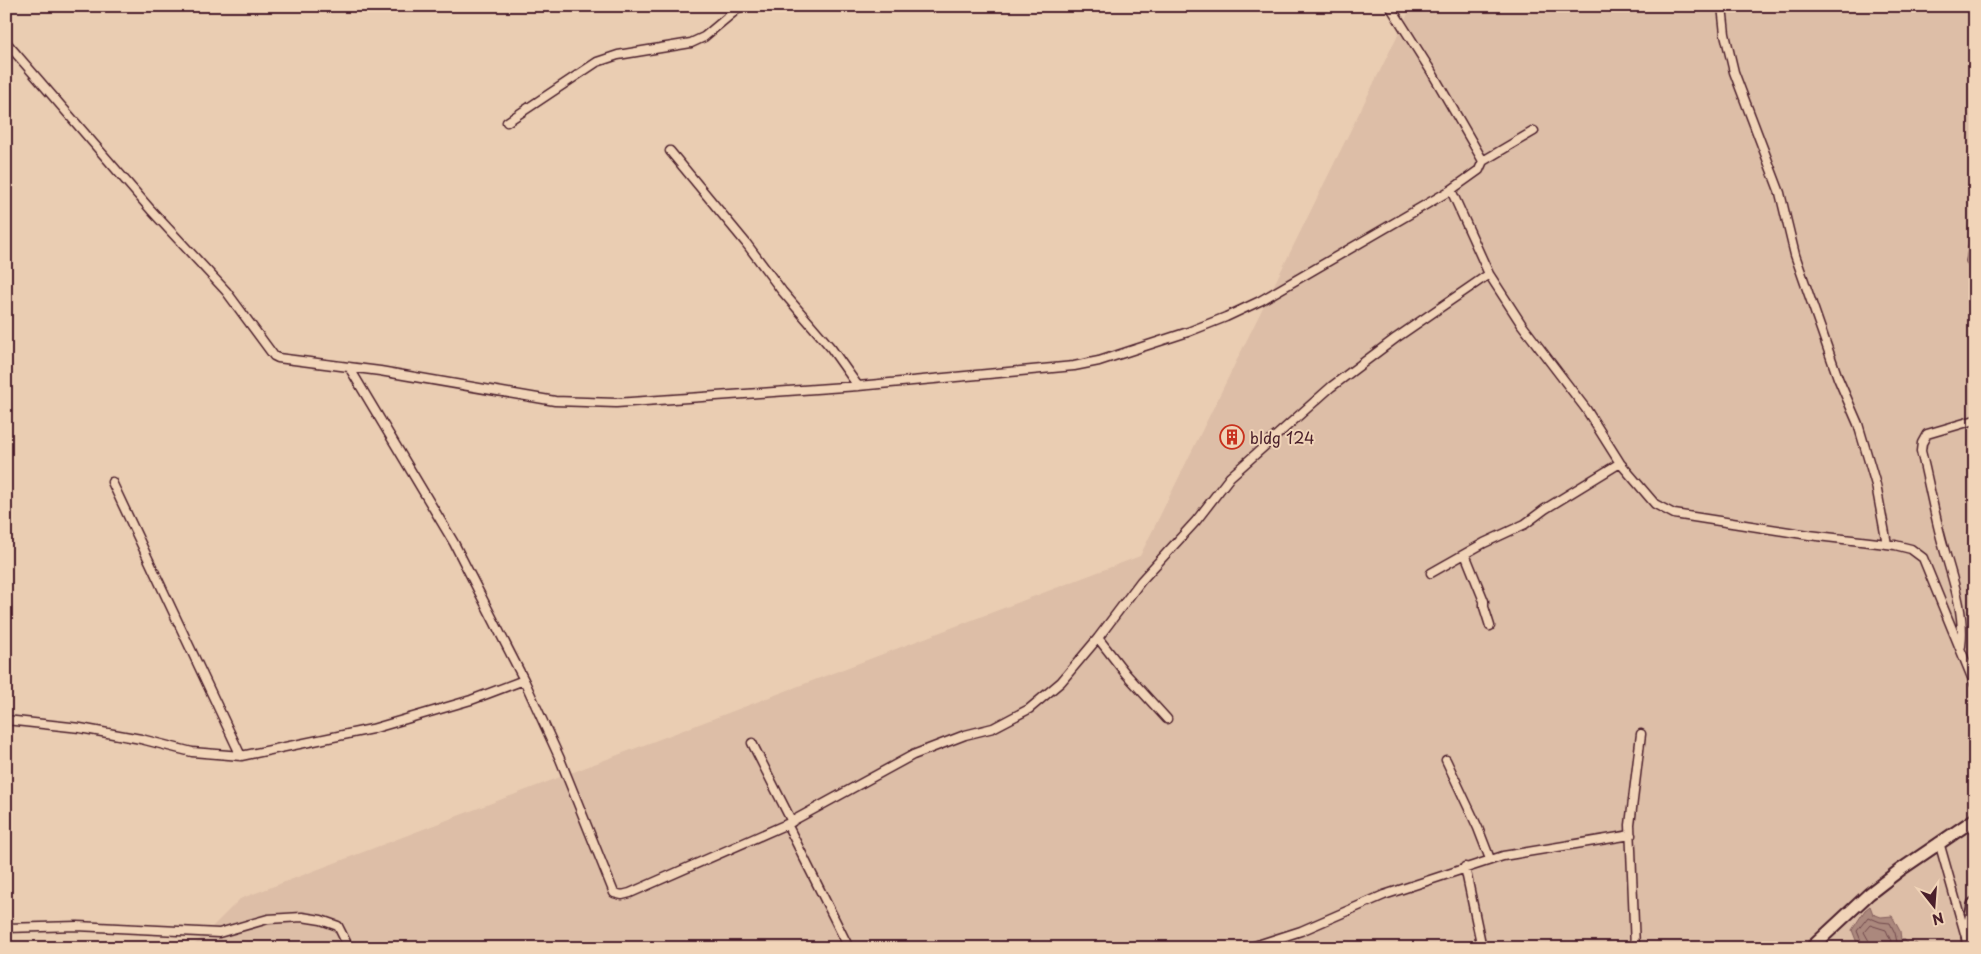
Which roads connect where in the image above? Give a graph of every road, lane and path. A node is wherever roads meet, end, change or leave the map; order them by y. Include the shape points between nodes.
1 (741, 6) edge
2 (1390, 6) edge
3 (1722, 6) edge
4 (6, 42) edge
5 (507, 122) dead end
6 (1534, 131) dead end
7 (670, 151) dead end
8 (1483, 161) junction
9 (1451, 190) junction
10 (1975, 234) edge
11 (1975, 270) edge
12 (1490, 274) junction
13 (349, 367) junction
14 (858, 386) junction
15 (1975, 420) edge
16 (1620, 462) junction
17 (112, 482) dead end
18 (1887, 544) junction
19 (1465, 554) junction
20 (1431, 573) dead end
21 (1490, 626) dead end
22 (1098, 638) junction
23 (1960, 648) junction
24 (524, 680) junction
25 (1975, 685) edge
26 (1167, 718) dead end
27 (6, 720) edge
28 (1641, 734) dead end
29 (752, 743) dead end
30 (241, 756) junction
31 (1446, 760) dead end
32 (1975, 819) edge
33 (789, 823) junction
34 (1631, 835) junction
35 (1938, 842) junction
36 (1490, 859) junction
37 (1465, 867) junction
38 (1975, 905) edge
39 (6, 928) edge
40 (349, 948) edge
41 (849, 948) edge
42 (1248, 948) edge
43 (1482, 948) edge
44 (1635, 948) edge
45 (1811, 948) edge
46 (1969, 948) edge

1 - 5 street via 704,37 691,43 618,55 597,62
2 - 8 street
3 - 18 street via 1734,72 1780,193 1795,255 1838,378 1858,424 1876,485
4 - 13 street via 151,210 213,276 271,353 278,358
6 - 8 street
7 - 14 street via 831,348
8 - 9 street via 1479,170
9 - 12 street
9 - 14 street via 1260,301 1226,317 1099,361
10 - 11 street via 1971,261
12 - 16 street via 1522,325 1586,410
12 - 22 street via 1331,387 1230,477 1196,521 1141,581
13 - 14 street via 555,401 581,402 616,403
13 - 24 street via 454,543
15 - 23 street via 1927,434 1922,443 1939,532 1958,605 1963,632
16 - 18 street via 1654,504 1674,514
16 - 19 street via 1525,524
17 - 30 street
18 - 23 street via 1911,549 1922,558
19 - 20 street
19 - 21 street via 1484,601
22 - 26 street
22 - 33 street via 1061,682 1011,720 913,755
23 - 25 street
24 - 30 street via 471,700 372,728
24 - 33 street via 614,893 630,893
27 - 30 street via 80,728 192,752
28 - 34 street
29 - 33 street
31 - 36 street
32 - 35 main road
33 - 41 street
34 - 36 street
34 - 44 street
35 - 45 main road via 1870,894
35 - 46 street
36 - 37 street
37 - 42 street via 1384,894 1301,931
37 - 43 street
38 - 46 highway
39 - 40 street via 77,926 219,933 268,919 302,918 338,926

